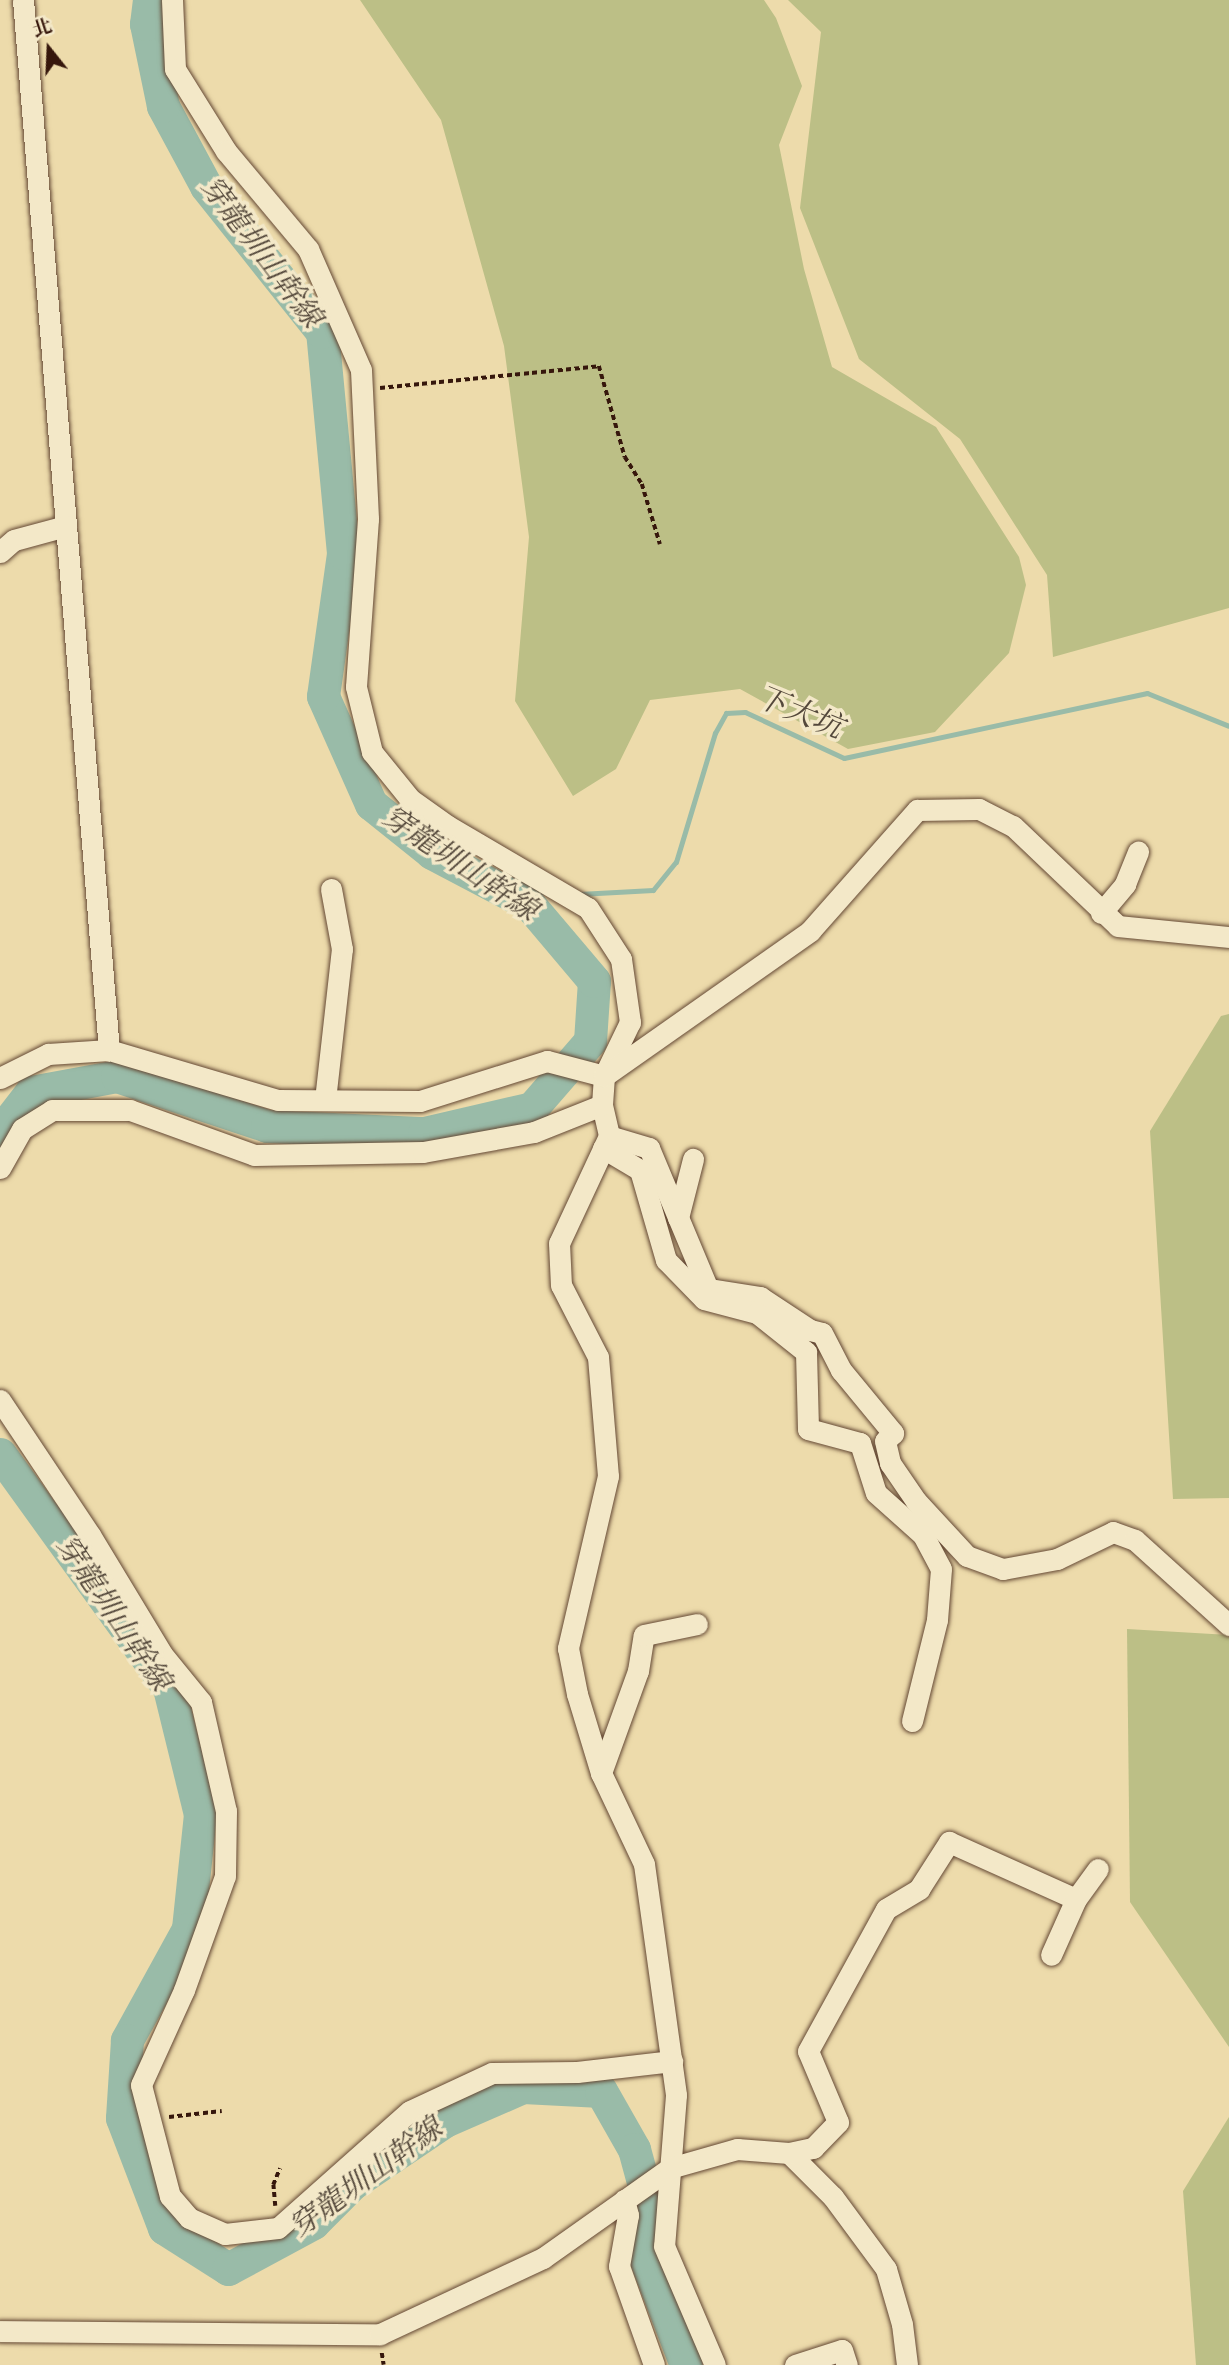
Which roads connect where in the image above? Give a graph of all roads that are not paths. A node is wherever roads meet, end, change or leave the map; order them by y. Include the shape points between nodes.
1 (23, 0) edge
2 (172, 0) edge
3 (66, 526) junction
4 (0, 552) edge
5 (1138, 852) dead end
6 (331, 890) dead end
7 (1101, 913) junction
8 (1229, 937) edge
9 (109, 1049) junction
10 (604, 1076) junction
11 (0, 1078) edge
12 (326, 1100) junction
13 (603, 1105) junction
14 (606, 1142) junction
15 (693, 1159) dead end
16 (0, 1168) edge
17 (678, 1218) junction
18 (0, 1400) edge
19 (697, 1624) dead end
20 (1229, 1625) edge
21 (912, 1721) dead end
22 (601, 1773) junction
23 (1098, 1869) dead end
24 (1076, 1899) junction
25 (1051, 1955) dead end
26 (671, 2061) junction
27 (789, 2153) junction
28 (669, 2169) junction
29 (624, 2200) junction
30 (0, 2331) edge
31 (654, 2365) edge
32 (715, 2365) edge
33 (795, 2365) edge
34 (847, 2365) edge
35 (907, 2365) edge

1 - 3 street
2 - 10 street via 175,69 226,151 307,249 361,370 368,519 356,687 372,752 410,799 588,908 621,959 630,1022
3 - 4 street via 14,540
3 - 9 street
5 - 7 street via 1125,884
6 - 12 street via 342,950
7 - 8 street via 1118,926
7 - 10 street via 1013,826 979,810 917,810 810,931
9 - 11 street via 48,1054
9 - 12 street via 278,1100
10 - 12 street via 547,1061 420,1101
10 - 13 street
13 - 14 street
13 - 16 street via 534,1132 424,1152 254,1155 130,1110 52,1110 22,1129
14 - 17 street via 649,1148
14 - 21 street via 640,1170 666,1260 704,1299 757,1313 806,1352 807,1429 860,1443 876,1493 923,1535 941,1569 937,1620
14 - 22 street via 559,1243 561,1285 598,1357 607,1463 608,1476 568,1648
15 - 17 street
17 - 20 street via 708,1289 760,1297 822,1333 841,1370 893,1433 885,1441 890,1463 916,1501 967,1556 1003,1569 1057,1559 1113,1532 1135,1539
18 - 26 street via 162,1654 201,1702 226,1811 225,1876 184,1990 141,2085 170,2196 189,2218 225,2234 278,2228 411,2111 492,2073 577,2072
19 - 22 street via 644,1635 638,1671
22 - 26 street via 644,1864
23 - 24 street
24 - 25 street
24 - 27 street via 949,1842 919,1889 886,1909 808,2051 838,2122 813,2148
26 - 28 street via 676,2095
27 - 28 street via 737,2149
27 - 35 street via 833,2197 886,2269 902,2324
28 - 29 street
28 - 32 street via 664,2246
29 - 30 street via 542,2258 380,2334
29 - 31 street via 628,2215 619,2266
33 - 34 street via 842,2350

